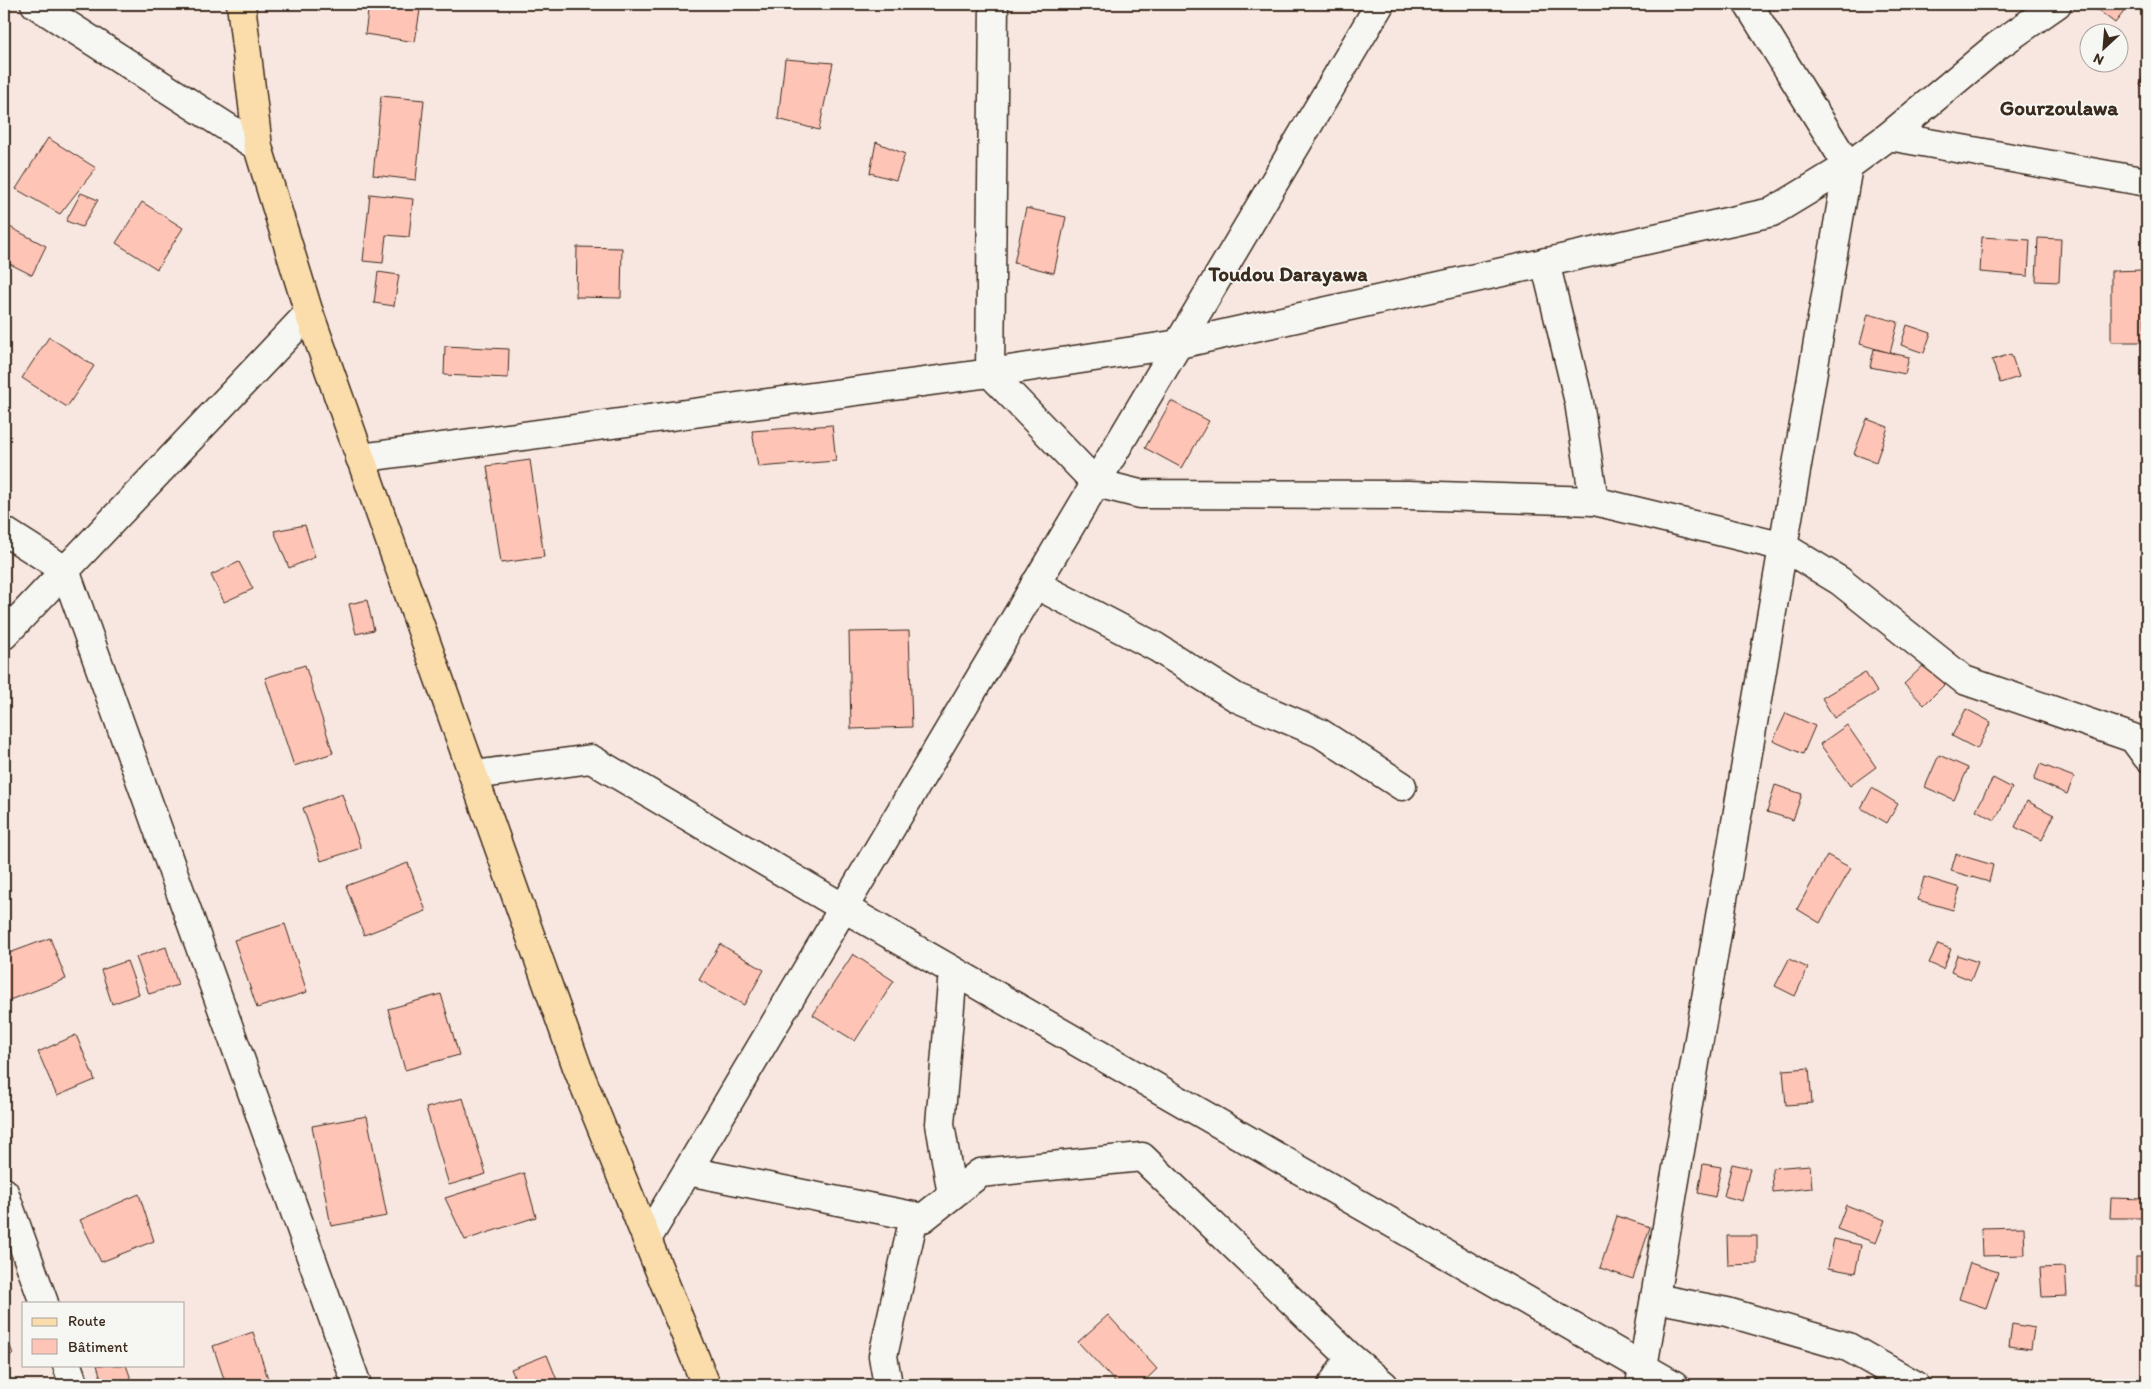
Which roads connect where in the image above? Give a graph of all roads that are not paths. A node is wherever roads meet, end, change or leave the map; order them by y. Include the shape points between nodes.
1 (36, 4) edge
2 (241, 4) edge
3 (994, 4) edge
4 (1380, 4) edge
5 (1748, 4) edge
6 (2056, 4) edge
7 (1888, 136) junction
8 (258, 147) junction
9 (1848, 166) junction
10 (2147, 182) edge
11 (1546, 262) junction
12 (309, 313) junction
13 (1179, 344) junction
14 (990, 373) junction
15 (360, 458) junction
16 (1096, 483) junction
17 (1594, 501) junction
18 (4, 530) edge
19 (1784, 547) junction
20 (65, 570) junction
21 (1036, 584) junction
22 (4, 635) edge
23 (2147, 757) edge
24 (474, 775) junction
25 (1402, 786) dead end
26 (844, 908) junction
27 (953, 971) junction
28 (688, 1171) junction
29 (4, 1192) edge
30 (952, 1195) junction
31 (914, 1217) junction
32 (647, 1239) junction
33 (1655, 1298) junction
34 (44, 1302) edge
35 (1350, 1357) junction
36 (67, 1366) edge
37 (1642, 1376) edge
38 (74, 1385) edge
39 (357, 1385) edge
40 (706, 1385) edge
41 (888, 1385) edge
42 (1332, 1385) edge
43 (1384, 1385) edge
44 (1674, 1385) edge
45 (1915, 1385) edge

1 - 8 street
2 - 8 main road
3 - 14 street
4 - 13 street
5 - 9 street
6 - 7 street via 1998,46
7 - 9 street
7 - 10 street
8 - 12 main road
9 - 11 street via 1772,212
9 - 19 street
11 - 13 street
11 - 17 street via 1579,402
12 - 15 main road
12 - 20 street
13 - 14 street
13 - 16 street
14 - 15 street
14 - 16 street
15 - 24 main road
16 - 17 street via 1140,494 1408,495
16 - 21 street
17 - 19 street
18 - 20 street
19 - 23 street via 1840,581 1964,680 2133,738
19 - 33 street
20 - 22 street
20 - 39 street
21 - 25 street via 1156,647 1236,698 1320,734
21 - 26 street
24 - 26 street via 591,759
24 - 32 main road via 577,1067
26 - 27 street
26 - 28 street
27 - 30 street via 940,1124
27 - 37 street
28 - 31 street
28 - 32 street
29 - 34 street
30 - 31 street via 923,1218
30 - 35 street via 980,1173 1142,1157
31 - 41 street via 884,1356
32 - 40 main road
33 - 37 street
33 - 45 street via 1728,1312 1848,1347
35 - 42 street
35 - 43 street
36 - 38 street
37 - 44 street

